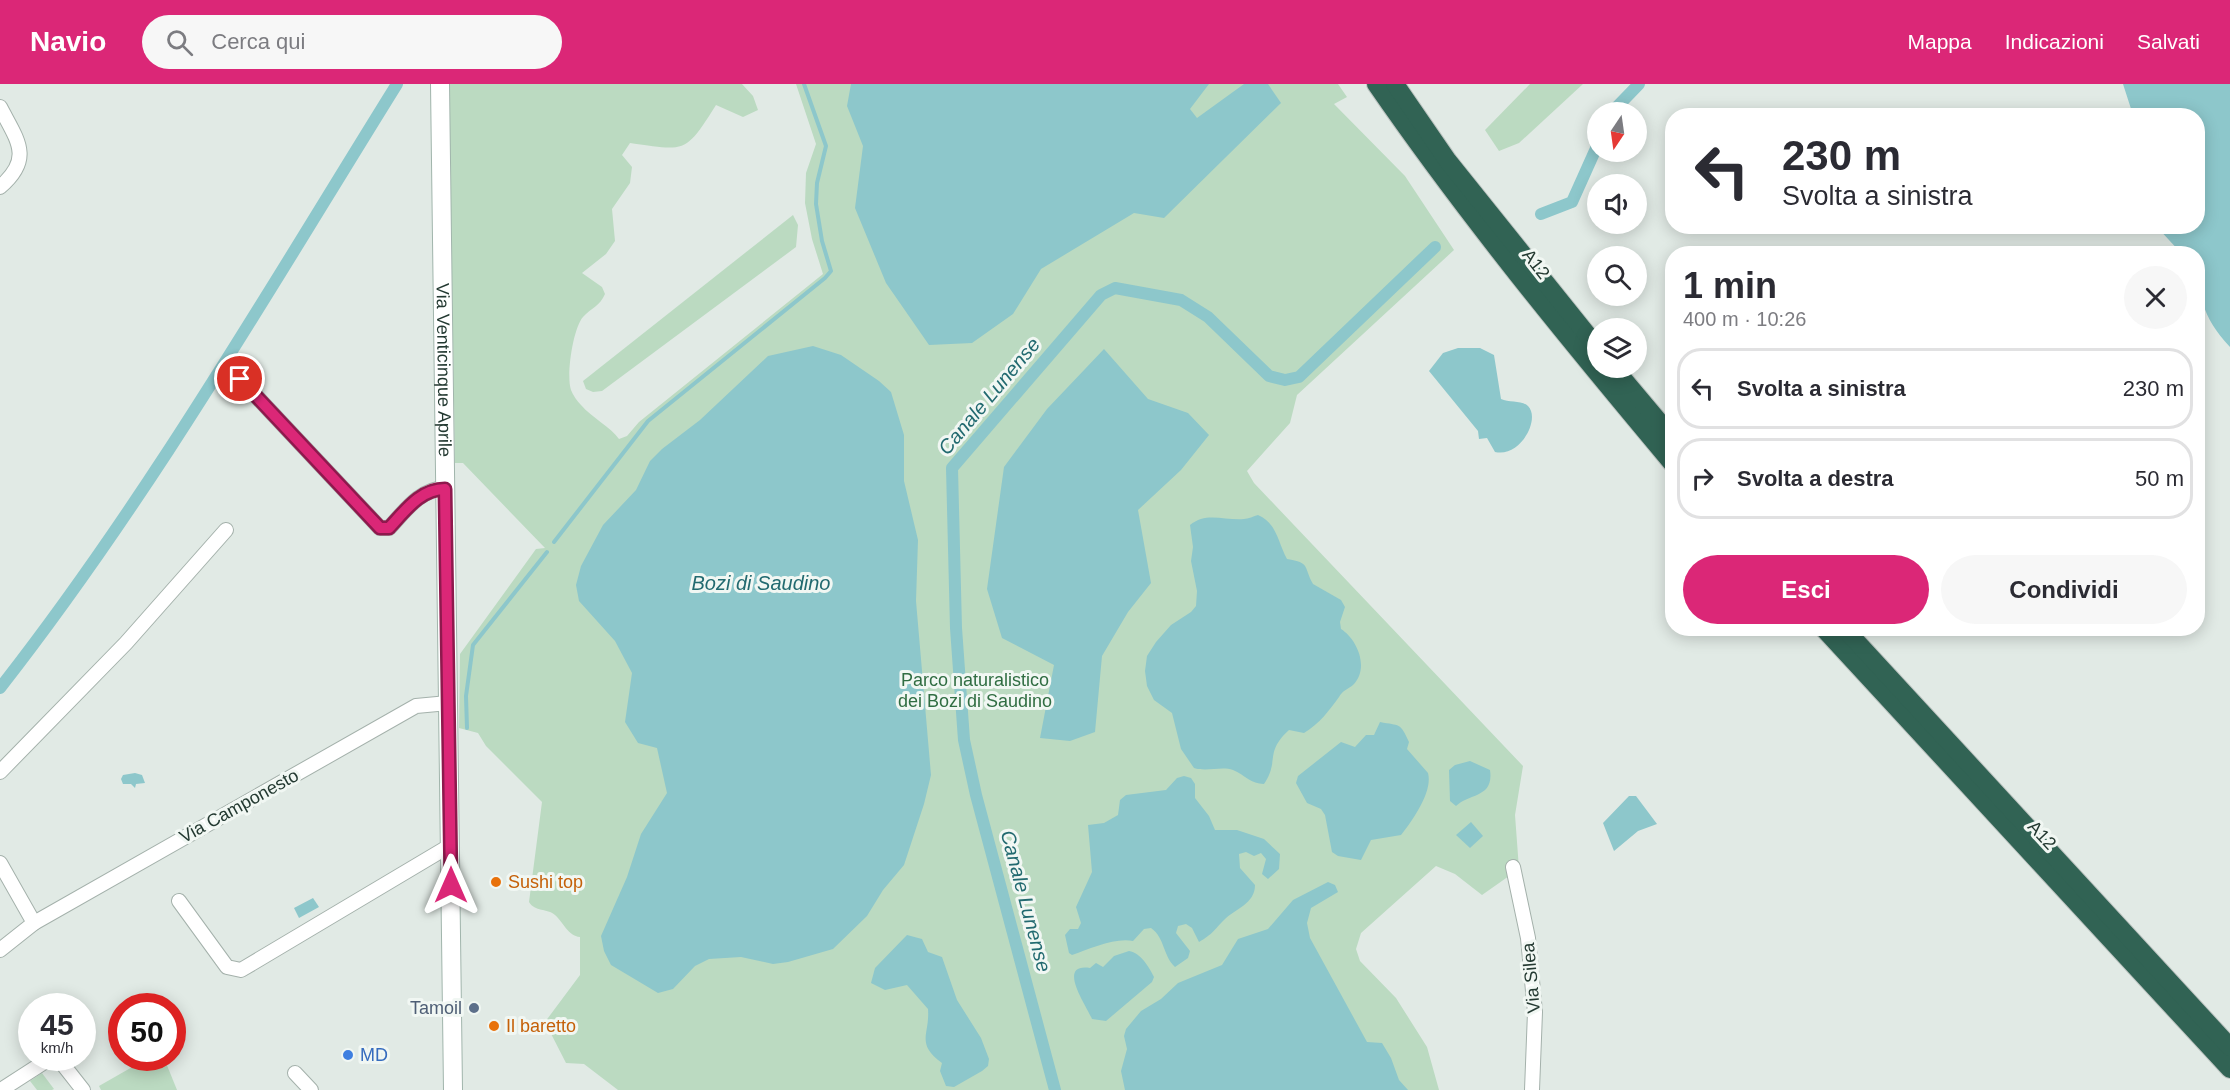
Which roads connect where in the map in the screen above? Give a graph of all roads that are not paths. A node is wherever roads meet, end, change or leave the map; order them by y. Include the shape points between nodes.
1 (440, 84) edge
2 (1376, 84) edge
3 (1395, 84) edge
4 (0, 106) edge
5 (0, 187) edge
6 (1587, 334) edge
7 (1622, 378) edge
8 (240, 379) dead end
9 (1665, 429) edge
10 (1665, 454) edge
11 (445, 489) junction
12 (226, 530) dead end
13 (1830, 636) edge
14 (1851, 636) edge
15 (448, 703) junction
16 (0, 772) edge
17 (450, 845) junction
18 (0, 863) edge
19 (1514, 867) dead end
20 (179, 901) dead end
21 (34, 922) junction
22 (0, 950) edge
23 (2230, 1047) edge
24 (2230, 1069) edge
25 (295, 1073) dead end
26 (1, 1090) edge
27 (83, 1090) edge
28 (311, 1090) edge
29 (453, 1090) edge
30 (1532, 1090) edge

1 - 11 main road, Via Venticinque Aprile
2 - 10 highway, A12 / A12 via 1459,200
3 - 6 highway, A12 / A12 via 1448,161
4 - 5 street via 21,155 14,175
7 - 9 highway
8 - 11 street via 380,528 389,528 417,498 434,489
11 - 15 main road, Via Venticinque Aprile
12 - 16 street via 126,643
13 - 24 highway, A12 / A12
14 - 23 highway, A12 / A12
15 - 17 main road, Via Venticinque Aprile
15 - 21 street, Via Camponesto via 416,706
17 - 20 street via 241,970 227,967
17 - 29 main road, Via Venticinque Aprile
18 - 21 street
19 - 30 street, Via Silea via 1528,938 1535,1012
21 - 22 street, Via Camponesto
25 - 28 street
26 - 27 street via 49,1059 61,1062

